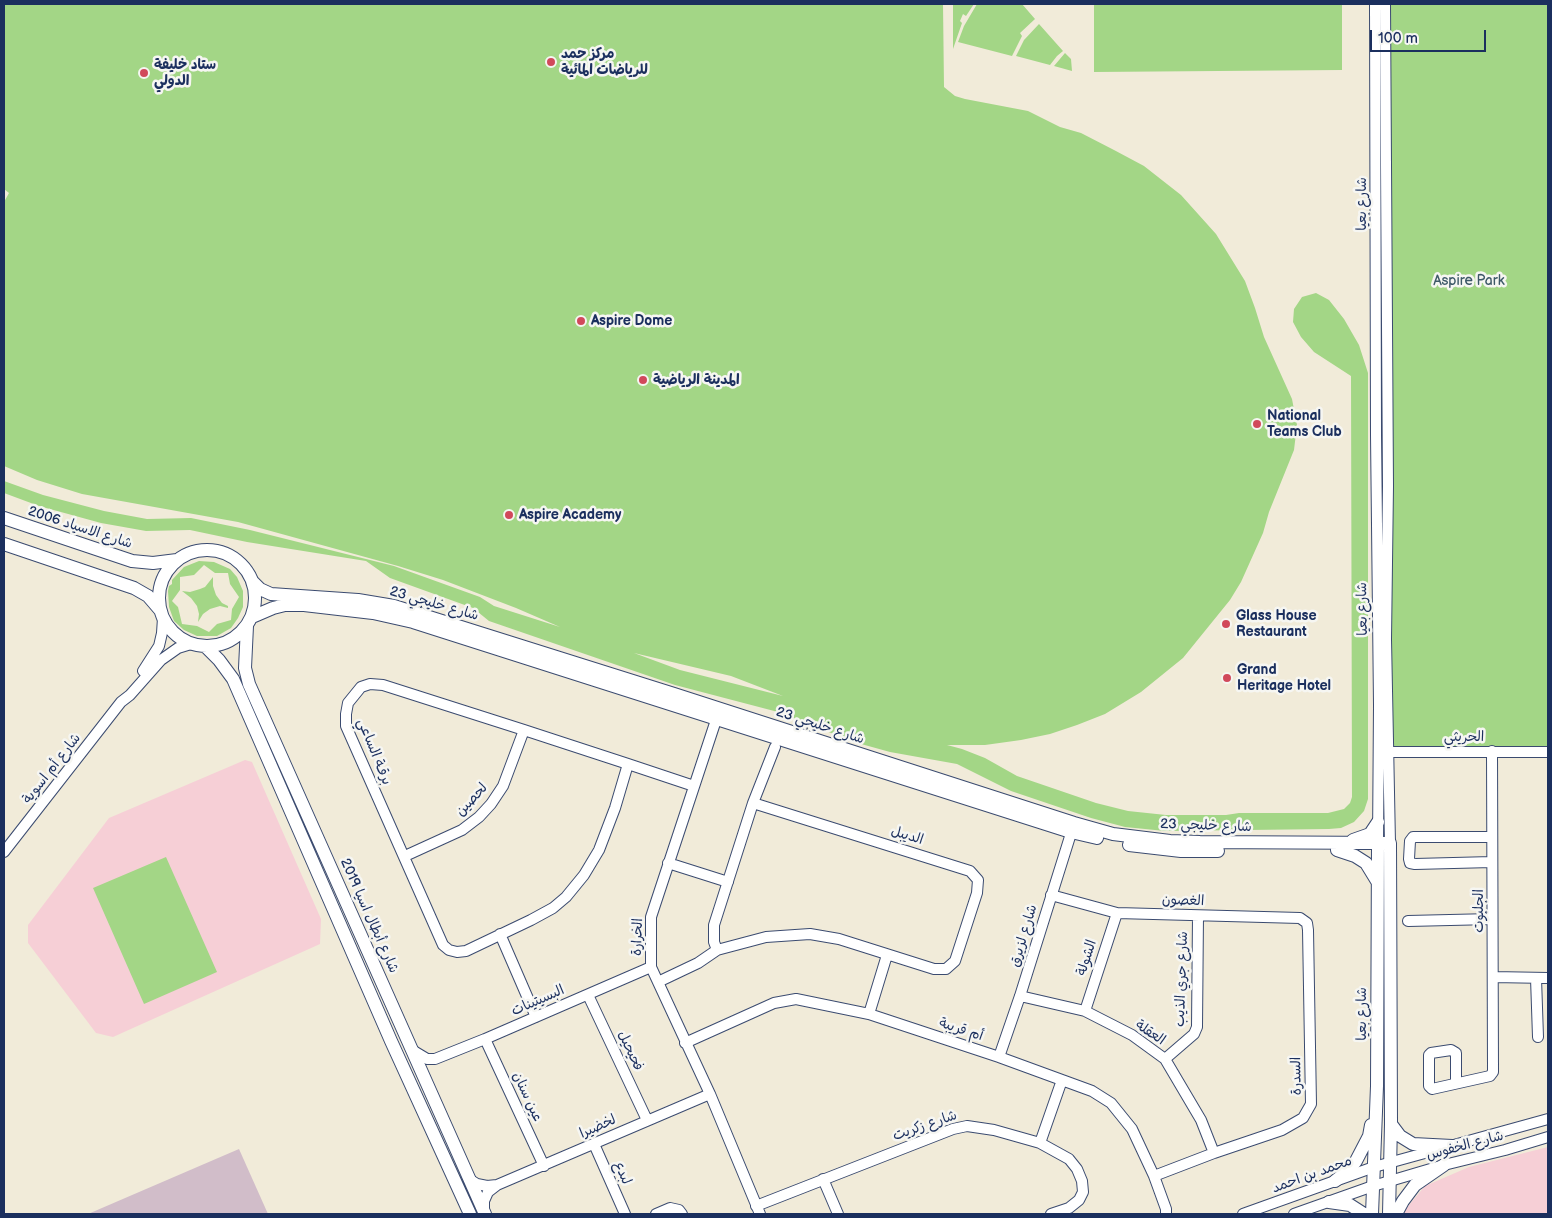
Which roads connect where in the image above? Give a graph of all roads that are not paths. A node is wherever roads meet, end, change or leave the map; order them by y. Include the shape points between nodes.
1 (1375, 4) edge
2 (1385, 4) edge
3 (1381, 103) junction
4 (4, 518) edge
5 (4, 544) edge
6 (177, 560) junction
7 (252, 580) junction
8 (162, 615) junction
9 (249, 622) junction
10 (471, 634) junction
11 (191, 644) junction
12 (205, 646) junction
13 (121, 702) junction
14 (718, 714) junction
15 (524, 730) junction
16 (775, 747) dead end
17 (1492, 751) junction
18 (1384, 752) junction
19 (1548, 752) edge
20 (628, 764) junction
21 (694, 786) junction
22 (754, 802) junction
23 (1378, 822) junction
24 (1072, 828) junction
25 (1492, 837) junction
26 (1339, 846) junction
27 (5, 847) edge
28 (1384, 848) junction
29 (405, 856) junction
30 (1492, 862) junction
31 (668, 863) junction
32 (728, 882) junction
33 (1378, 885) junction
34 (1052, 895) junction
35 (1117, 913) junction
36 (1198, 916) junction
37 (1492, 919) junction
38 (1408, 921) dead end
39 (1308, 930) joint
40 (500, 934) junction
41 (717, 950) junction
42 (887, 955) junction
43 (651, 967) junction
44 (1493, 977) junction
45 (1536, 978) junction
46 (1548, 978) edge
47 (658, 982) junction
48 (588, 995) junction
49 (1020, 996) junction
50 (1085, 1012) junction
51 (869, 1014) junction
52 (536, 1017) junction
53 (1538, 1036) dead end
54 (485, 1040) junction
55 (685, 1043) junction
56 (412, 1050) junction
57 (999, 1057) junction
58 (435, 1059) junction
59 (1165, 1059) junction
60 (1062, 1080) junction
61 (426, 1081) junction
62 (1456, 1083) dead end
63 (710, 1094) junction
64 (1376, 1106) junction
65 (1548, 1118) edge
66 (647, 1120) junction
67 (1391, 1124) junction
68 (1548, 1137) edge
69 (1040, 1143) junction
70 (594, 1144) junction
71 (1452, 1146) junction
72 (1214, 1153) junction
73 (1390, 1163) junction
74 (1444, 1165) junction
75 (544, 1166) junction
76 (1374, 1168) junction
77 (1154, 1176) junction
78 (469, 1179) junction
79 (822, 1179) junction
80 (1335, 1181) junction
81 (1390, 1182) junction
82 (497, 1185) junction
83 (1373, 1186) junction
84 (1329, 1202) junction
85 (758, 1210) edge
86 (1168, 1212) edge
87 (485, 1213) edge
88 (470, 1214) edge
89 (625, 1214) edge
90 (656, 1214) edge
91 (682, 1214) edge
92 (838, 1214) edge
93 (1050, 1214) edge
94 (1243, 1214) edge
95 (1294, 1214) edge
96 (1364, 1214) edge
97 (1372, 1214) edge
98 (1389, 1214) edge
99 (1396, 1214) edge

1 - 3 street, شارع بعيا
2 - 3 street, شارع بعيا
3 - 18 street, شارع بعيا
4 - 6 main road, شارع الاسياد 2006 via 132,561
5 - 8 main road via 134,588 148,596
6 - 7 main road via 194,551 216,551 237,560
6 - 8 main road via 161,583 158,597
7 - 9 main road via 256,599
7 - 10 main road, شارع خليجي 23 via 271,594 394,606
8 - 11 main road via 167,626
8 - 13 street, شارع أم اسوية via 162,633 156,652
9 - 10 main road, شارع خليجي 23 via 285,605 329,607 374,613
9 - 12 main road via 228,641
9 - 56 main road, شارع أبطال اسيا 2019 via 245,668 248,684
10 - 14 main road, شارع خليجي 23
11 - 12 main road
11 - 13 street, شارع أم اسوية via 161,660
12 - 88 main road, شارع أبطال اسيا 2019 via 232,678
13 - 27 street, شارع أم اسوية
14 - 21 street, الخرارة
14 - 24 main road, شارع خليجي 23
15 - 20 street, برقـة الساعي
15 - 29 street, لحصين via 503,786 479,817 462,830
15 - 29 street, برقـة الساعي via 382,685 370,684 354,694 348,703 346,726
16 - 22 street
17 - 18 street, الحريثي
17 - 19 street, الحريثي
17 - 25 street, الجلبوت
18 - 23 street, شارع بعيا
18 - 28 street, شارع بعيا
20 - 21 street, برقـة الساعي
20 - 40 street, برقـة الساعي via 607,832 584,876 553,908
21 - 31 street, الخرارة
22 - 32 street
22 - 42 street, الديبل via 966,869 975,875 977,893 951,966 946,970 934,970
23 - 26 main road via 1370,834
23 - 28 street, شارع بعيا
24 - 26 main road, شارع خليجي 23 via 1241,847
24 - 34 street, شارع لزيرق
25 - 30 street, الجلبوت
25 - 30 street via 1413,837 1409,859 1415,864
26 - 28 main road, شارع خليجي 23
26 - 33 main road via 1366,863
28 - 33 main road, شارع بعيا
28 - 67 main road, شارع بعيا
29 - 40 street, برقـة الساعي via 449,950 466,951
30 - 37 street, الجلبوت
31 - 32 street
31 - 43 street, الخرارة via 651,918
32 - 41 street via 714,925 713,938
33 - 64 main road, شارع بعيا
34 - 35 street, الغصون
34 - 49 street, شارع لزيرق
35 - 36 street, الغصون
35 - 50 street, الشولة
36 - 39 street, الغصون via 1300,918 1307,923
36 - 59 street, شارع جري الذيب via 1197,1027 1194,1034
37 - 38 street
37 - 44 street, الجلبوت
39 - 72 street, السدرة via 1311,1104 1303,1118 1282,1130
40 - 52 street
41 - 42 street, الديبل via 751,940 810,934 839,939
41 - 47 street, الديبل
42 - 51 street
43 - 47 street, الخرارة
43 - 48 street, البسيتينات
44 - 45 street
44 - 62 street, الجلبوت via 1493,1072 1490,1076
45 - 46 street
45 - 53 street
47 - 55 street, الخرارة
48 - 52 street, البسيتينات
48 - 66 street, فحيحيل
49 - 50 street, العقلة
49 - 57 street, شارع لزيرق
50 - 59 street, العقلة via 1132,1035
51 - 55 street, أم قريبة via 796,999 774,1002
51 - 57 street, أم قريبة
52 - 54 street, البسيتينات
54 - 58 street, البسيتينات
54 - 75 street, عين سنان
55 - 63 street, الخرارة
56 - 58 street via 427,1059
56 - 61 main road, شارع أبطال اسيا 2019
57 - 60 street, أم قريبة
58 - 61 street via 428,1066
59 - 72 street, العقلة via 1201,1120
60 - 69 street
60 - 77 street, أم قريبة via 1092,1091 1111,1103 1132,1129
61 - 78 main road, شارع أبطال اسيا 2019
63 - 66 street, لخضيرا
63 - 85 street, الخرارة
64 - 76 main road, شارع بعيا
64 - 80 main road via 1361,1153 1349,1170
65 - 71 street, شارع الخفوس
66 - 70 street, لخضيرا
67 - 71 main road via 1400,1136 1413,1144
67 - 73 main road, شارع بعيا
68 - 74 street, شارع الخفوس
69 - 79 street, شارع زكريت via 967,1126
69 - 93 street, شارع زكريت via 1069,1158 1082,1181 1083,1192 1079,1200 1069,1208
70 - 75 street, لخضيرا
70 - 89 street, لبدع
71 - 73 street, شارع الخفوس
72 - 77 street, السدرة
73 - 76 street, محمد بن احمد
73 - 81 main road, شارع بعيا
74 - 81 street, شارع الخفوس
74 - 99 main road via 1415,1184
75 - 82 street, لخضيرا
76 - 80 street, محمد بن احمد
76 - 83 main road, شارع بعيا
77 - 86 street, أم قريبة
78 - 82 street via 477,1184
78 - 87 main road, شارع أبطال اسيا 2019
79 - 85 street, شارع زكريت
79 - 92 street
80 - 94 street, محمد بن احمد
81 - 83 street
81 - 98 main road, شارع بعيا
82 - 87 street via 488,1192 484,1201
83 - 84 street
83 - 97 main road, شارع بعيا
84 - 95 street
84 - 96 main road via 1350,1205
90 - 91 street via 670,1208

